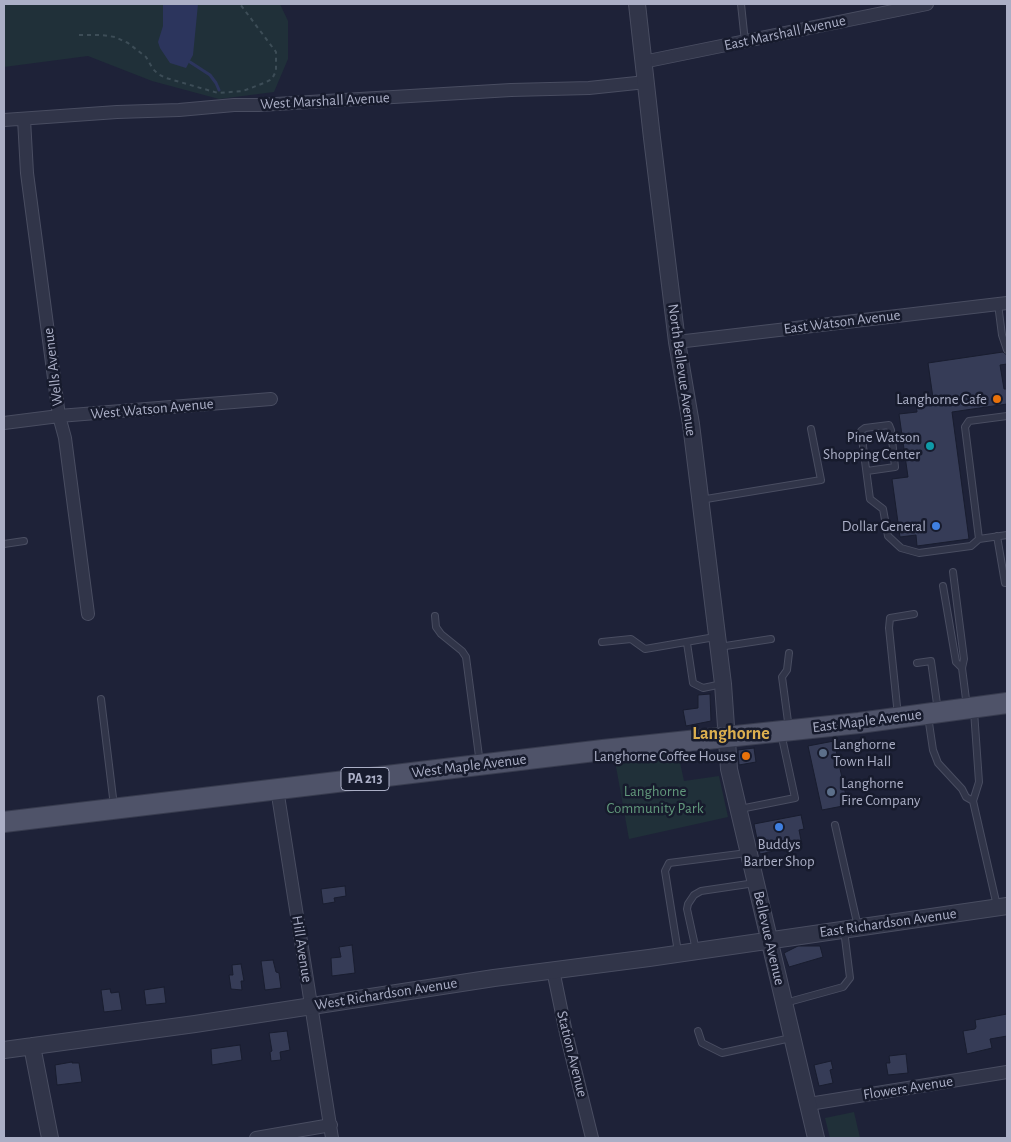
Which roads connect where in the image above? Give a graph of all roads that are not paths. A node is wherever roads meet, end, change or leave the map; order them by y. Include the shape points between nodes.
1 (637, 4) edge
2 (741, 4) edge
3 (927, 4) edge
4 (745, 42) junction
5 (644, 62) junction
6 (646, 82) junction
7 (24, 119) junction
8 (4, 120) edge
9 (1003, 303) edge
10 (677, 342) junction
11 (1007, 350) edge
12 (271, 398) dead end
13 (59, 416) junction
14 (1007, 416) edge
15 (4, 423) edge
16 (811, 429) dead end
17 (867, 471) junction
18 (699, 500) junction
19 (1007, 535) edge
20 (997, 536) junction
21 (979, 539) junction
22 (24, 541) dead end
23 (4, 544) edge
24 (953, 572) dead end
25 (1007, 583) edge
26 (943, 586) dead end
27 (88, 614) dead end
28 (914, 614) dead end
29 (435, 616) dead end
30 (771, 639) dead end
31 (602, 642) dead end
32 (717, 642) junction
33 (687, 643) junction
34 (790, 653) dead end
35 (917, 662) dead end
36 (962, 668) junction
37 (723, 684) junction
38 (101, 700) dead end
39 (1007, 703) edge
40 (970, 708) junction
41 (933, 713) junction
42 (898, 717) junction
43 (785, 731) junction
44 (726, 737) junction
45 (480, 765) junction
46 (277, 790) junction
47 (973, 802) junction
48 (114, 810) junction
49 (739, 810) junction
50 (4, 822) edge
51 (835, 825) dead end
52 (749, 852) junction
53 (756, 883) junction
54 (1002, 906) edge
55 (851, 928) junction
56 (769, 940) junction
57 (696, 950) junction
58 (678, 953) junction
59 (553, 970) junction
60 (784, 1004) junction
61 (312, 1006) junction
62 (698, 1031) dead end
63 (792, 1038) junction
64 (32, 1046) junction
65 (4, 1050) edge
66 (1007, 1072) edge
67 (808, 1104) junction
68 (331, 1125) junction
69 (50, 1138) edge
70 (256, 1138) edge
71 (332, 1138) edge
72 (592, 1138) edge
73 (816, 1138) edge

1 - 5 street, North Bellevue Avenue
2 - 4 lane
3 - 4 street, East Marshall Avenue
4 - 5 street, East Marshall Avenue
5 - 6 street, North Bellevue Avenue
6 - 7 street, West Marshall Avenue via 590,88
6 - 10 street, North Bellevue Avenue
7 - 8 street, West Marshall Avenue
7 - 13 street, Wells Avenue
9 - 10 street, East Watson Avenue
9 - 11 lane via 1002,335
10 - 18 street, North Bellevue Avenue via 691,424
12 - 13 street, West Watson Avenue
13 - 15 street, West Watson Avenue
13 - 27 street, Wells Avenue via 65,438
14 - 21 lane via 969,422 965,427
16 - 18 lane via 821,480
17 - 17 lane via 862,431 888,424 892,430 895,467
17 - 21 lane via 870,499 883,508 888,536 901,548 919,553 971,546
18 - 32 street, North Bellevue Avenue
19 - 20 lane
20 - 21 lane
20 - 25 lane
22 - 23 lane
24 - 36 lane via 964,659
26 - 36 lane via 956,662
28 - 42 lane via 890,618
29 - 45 lane via 436,627 441,634 466,657
30 - 32 lane
31 - 33 lane via 631,639 645,649
32 - 33 lane
32 - 37 street, North Bellevue Avenue
33 - 37 lane via 693,683 703,688
34 - 43 lane via 787,670 782,677
35 - 41 lane via 932,661
36 - 40 lane
37 - 44 street, North Bellevue Avenue
38 - 48 lane
39 - 40 main road, East Maple Avenue / PA 213
40 - 41 main road, East Maple Avenue / PA 213
40 - 47 lane via 979,782
41 - 42 main road, East Maple Avenue / PA 213
41 - 47 lane via 933,750 938,763
42 - 43 main road, East Maple Avenue / PA 213
43 - 44 main road, East Maple Avenue / PA 213
43 - 49 lane via 795,798
44 - 45 main road, West Maple Avenue / PA 213
44 - 49 street, Bellevue Avenue
45 - 46 main road, West Maple Avenue / PA 213
46 - 48 main road, West Maple Avenue / PA 213
46 - 61 street, Hill Avenue
47 - 54 lane
48 - 50 main road, West Maple Avenue / PA 213
49 - 52 street, Bellevue Avenue
51 - 55 lane
52 - 53 street, Bellevue Avenue
52 - 58 lane via 669,863 665,872
53 - 56 street, Bellevue Avenue
53 - 57 lane via 694,895 687,909
54 - 55 street, East Richardson Avenue
55 - 56 street, East Richardson Avenue
55 - 60 lane via 850,978 843,987
56 - 57 street, West Richardson Avenue
56 - 60 street, Bellevue Avenue
57 - 58 street, West Richardson Avenue
58 - 59 street, West Richardson Avenue
59 - 61 street, West Richardson Avenue
59 - 72 street, Station Avenue
60 - 63 street, Bellevue Avenue
61 - 64 street, West Richardson Avenue
61 - 68 street, Hill Avenue
62 - 63 lane via 702,1042 722,1053
63 - 67 street, Bellevue Avenue
64 - 65 street, West Richardson Avenue
64 - 69 street
66 - 67 street, Flowers Avenue
67 - 73 street, Bellevue Avenue
68 - 70 street
68 - 71 street, Hill Avenue

